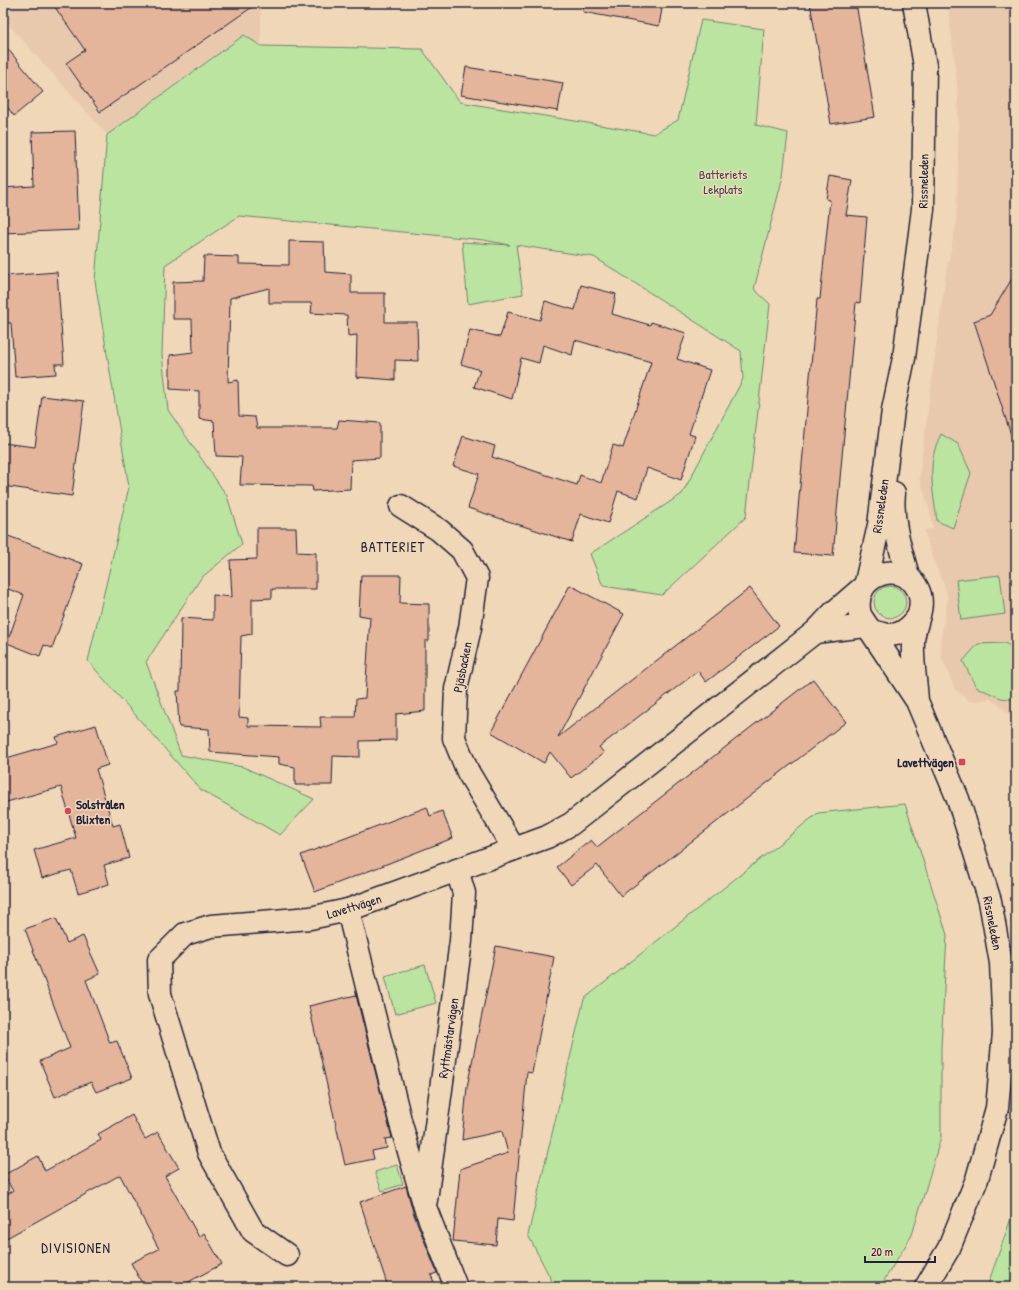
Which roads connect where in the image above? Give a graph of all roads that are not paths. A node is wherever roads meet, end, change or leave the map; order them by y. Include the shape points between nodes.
1 (914, 3) edge
2 (904, 358) junction
3 (401, 506) dead end
4 (909, 579) junction
5 (864, 585) junction
6 (918, 617) junction
7 (869, 629) junction
8 (815, 632) junction
9 (918, 701) junction
10 (514, 849) junction
11 (457, 870) junction
12 (348, 910) junction
13 (425, 1207) junction
14 (287, 1255) dead end
15 (456, 1287) edge
16 (926, 1287) edge

1 - 2 street, Rissneleden via 925,66 923,209
2 - 4 street, Rissneleden via 902,412 892,505
2 - 5 street, Rissneleden via 893,410 878,524
3 - 10 street, Pjäsbacken via 439,530 462,550 477,578 470,628 456,689 454,738 468,772
4 - 5 street via 900,574 886,572 875,575
4 - 6 street, Rissneleden via 920,594
5 - 7 street, Rissneleden via 858,598 858,609
5 - 8 street, Lavettvägen
6 - 7 street via 906,631 896,635 885,635
6 - 9 street, Rissneleden via 912,642
7 - 8 street
7 - 9 street, Rissneleden
8 - 10 street, Lavettvägen via 571,824 547,837
9 - 16 street, Rissneleden via 958,799 990,901 1001,963 1004,1033 997,1108 977,1179 949,1248
10 - 11 street, Lavettvägen
11 - 12 street, Lavettvägen
11 - 13 street, Ryttmästarvägen via 464,893 461,941
12 - 13 street, Ryttmästarvägen via 401,1124
12 - 14 street, Lavettvägen via 310,918 211,926 185,934 159,960 160,994 210,1153 253,1231
13 - 15 street, Ryttmästarvägen

